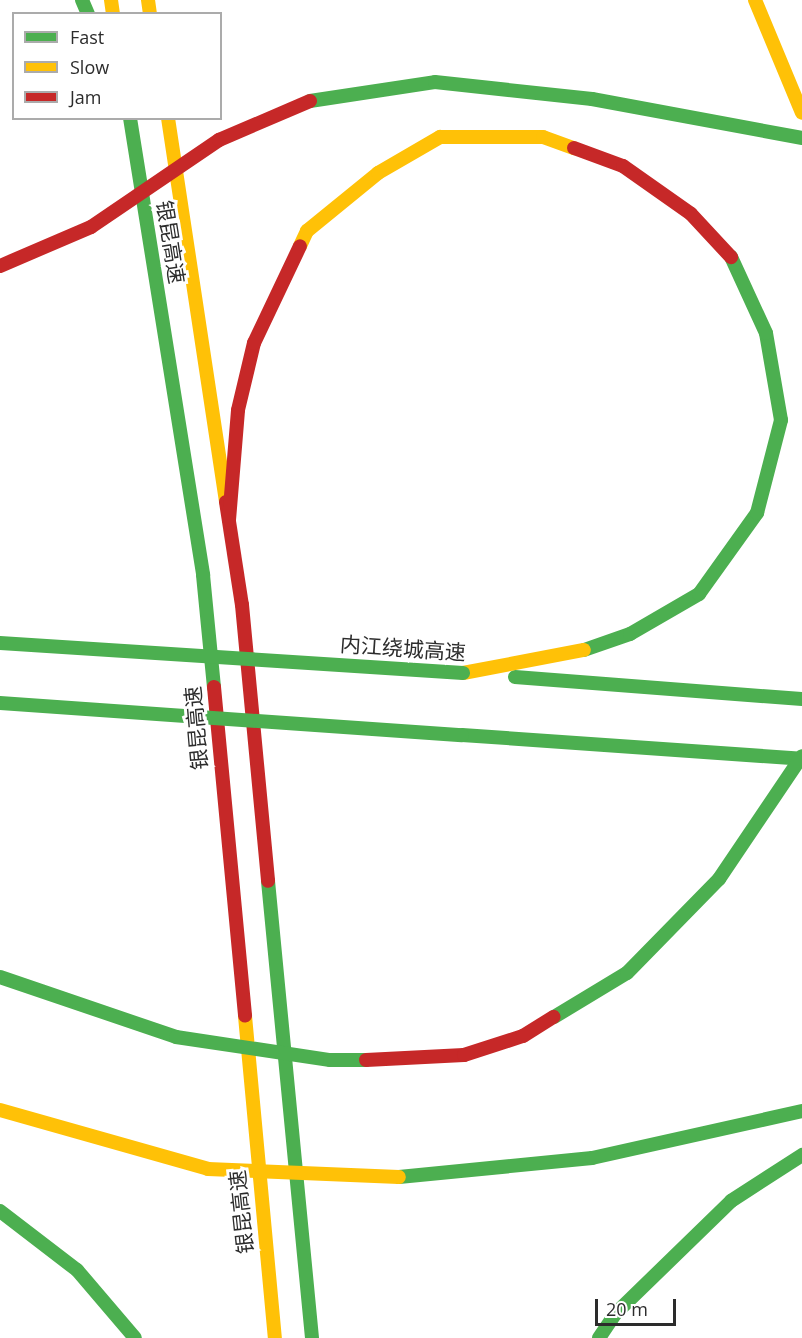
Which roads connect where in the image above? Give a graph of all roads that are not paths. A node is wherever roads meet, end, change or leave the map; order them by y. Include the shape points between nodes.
1 (755, 0) edge
2 (802, 113) edge
3 (128, 120) edge
4 (168, 120) edge
5 (802, 138) edge
6 (0, 266) edge
7 (230, 520) junction
8 (0, 643) edge
9 (463, 673) junction
10 (802, 699) edge
11 (0, 703) edge
12 (802, 758) edge
13 (0, 977) edge
14 (0, 1110) edge
15 (802, 1111) edge
16 (802, 1155) edge
17 (0, 1211) edge
18 (135, 1338) edge
19 (275, 1338) edge
20 (312, 1338) edge
21 (598, 1338) edge

1 - 2 highway
3 - 19 highway, 银昆高速 via 203,575
4 - 7 highway, 银昆高速
5 - 6 highway, bridge via 592,99 435,82 310,101 219,140 91,227
7 - 9 highway via 238,410 254,343 308,231 378,173 440,136 543,137 623,166 691,214 738,265 766,333 781,420 758,513 699,594 630,634 567,656
7 - 20 highway, 银昆高速 via 242,605
8 - 9 highway, 内江绕城高速, bridge
9 - 10 highway, 内江绕城高速
11 - 12 highway, bridge
12 - 13 highway, bridge via 719,879 627,973 523,1036 464,1055 417,1061 330,1059 176,1037
14 - 15 highway, bridge via 208,1169 389,1178 592,1158
16 - 21 highway via 732,1201 616,1313
17 - 18 highway via 78,1270

